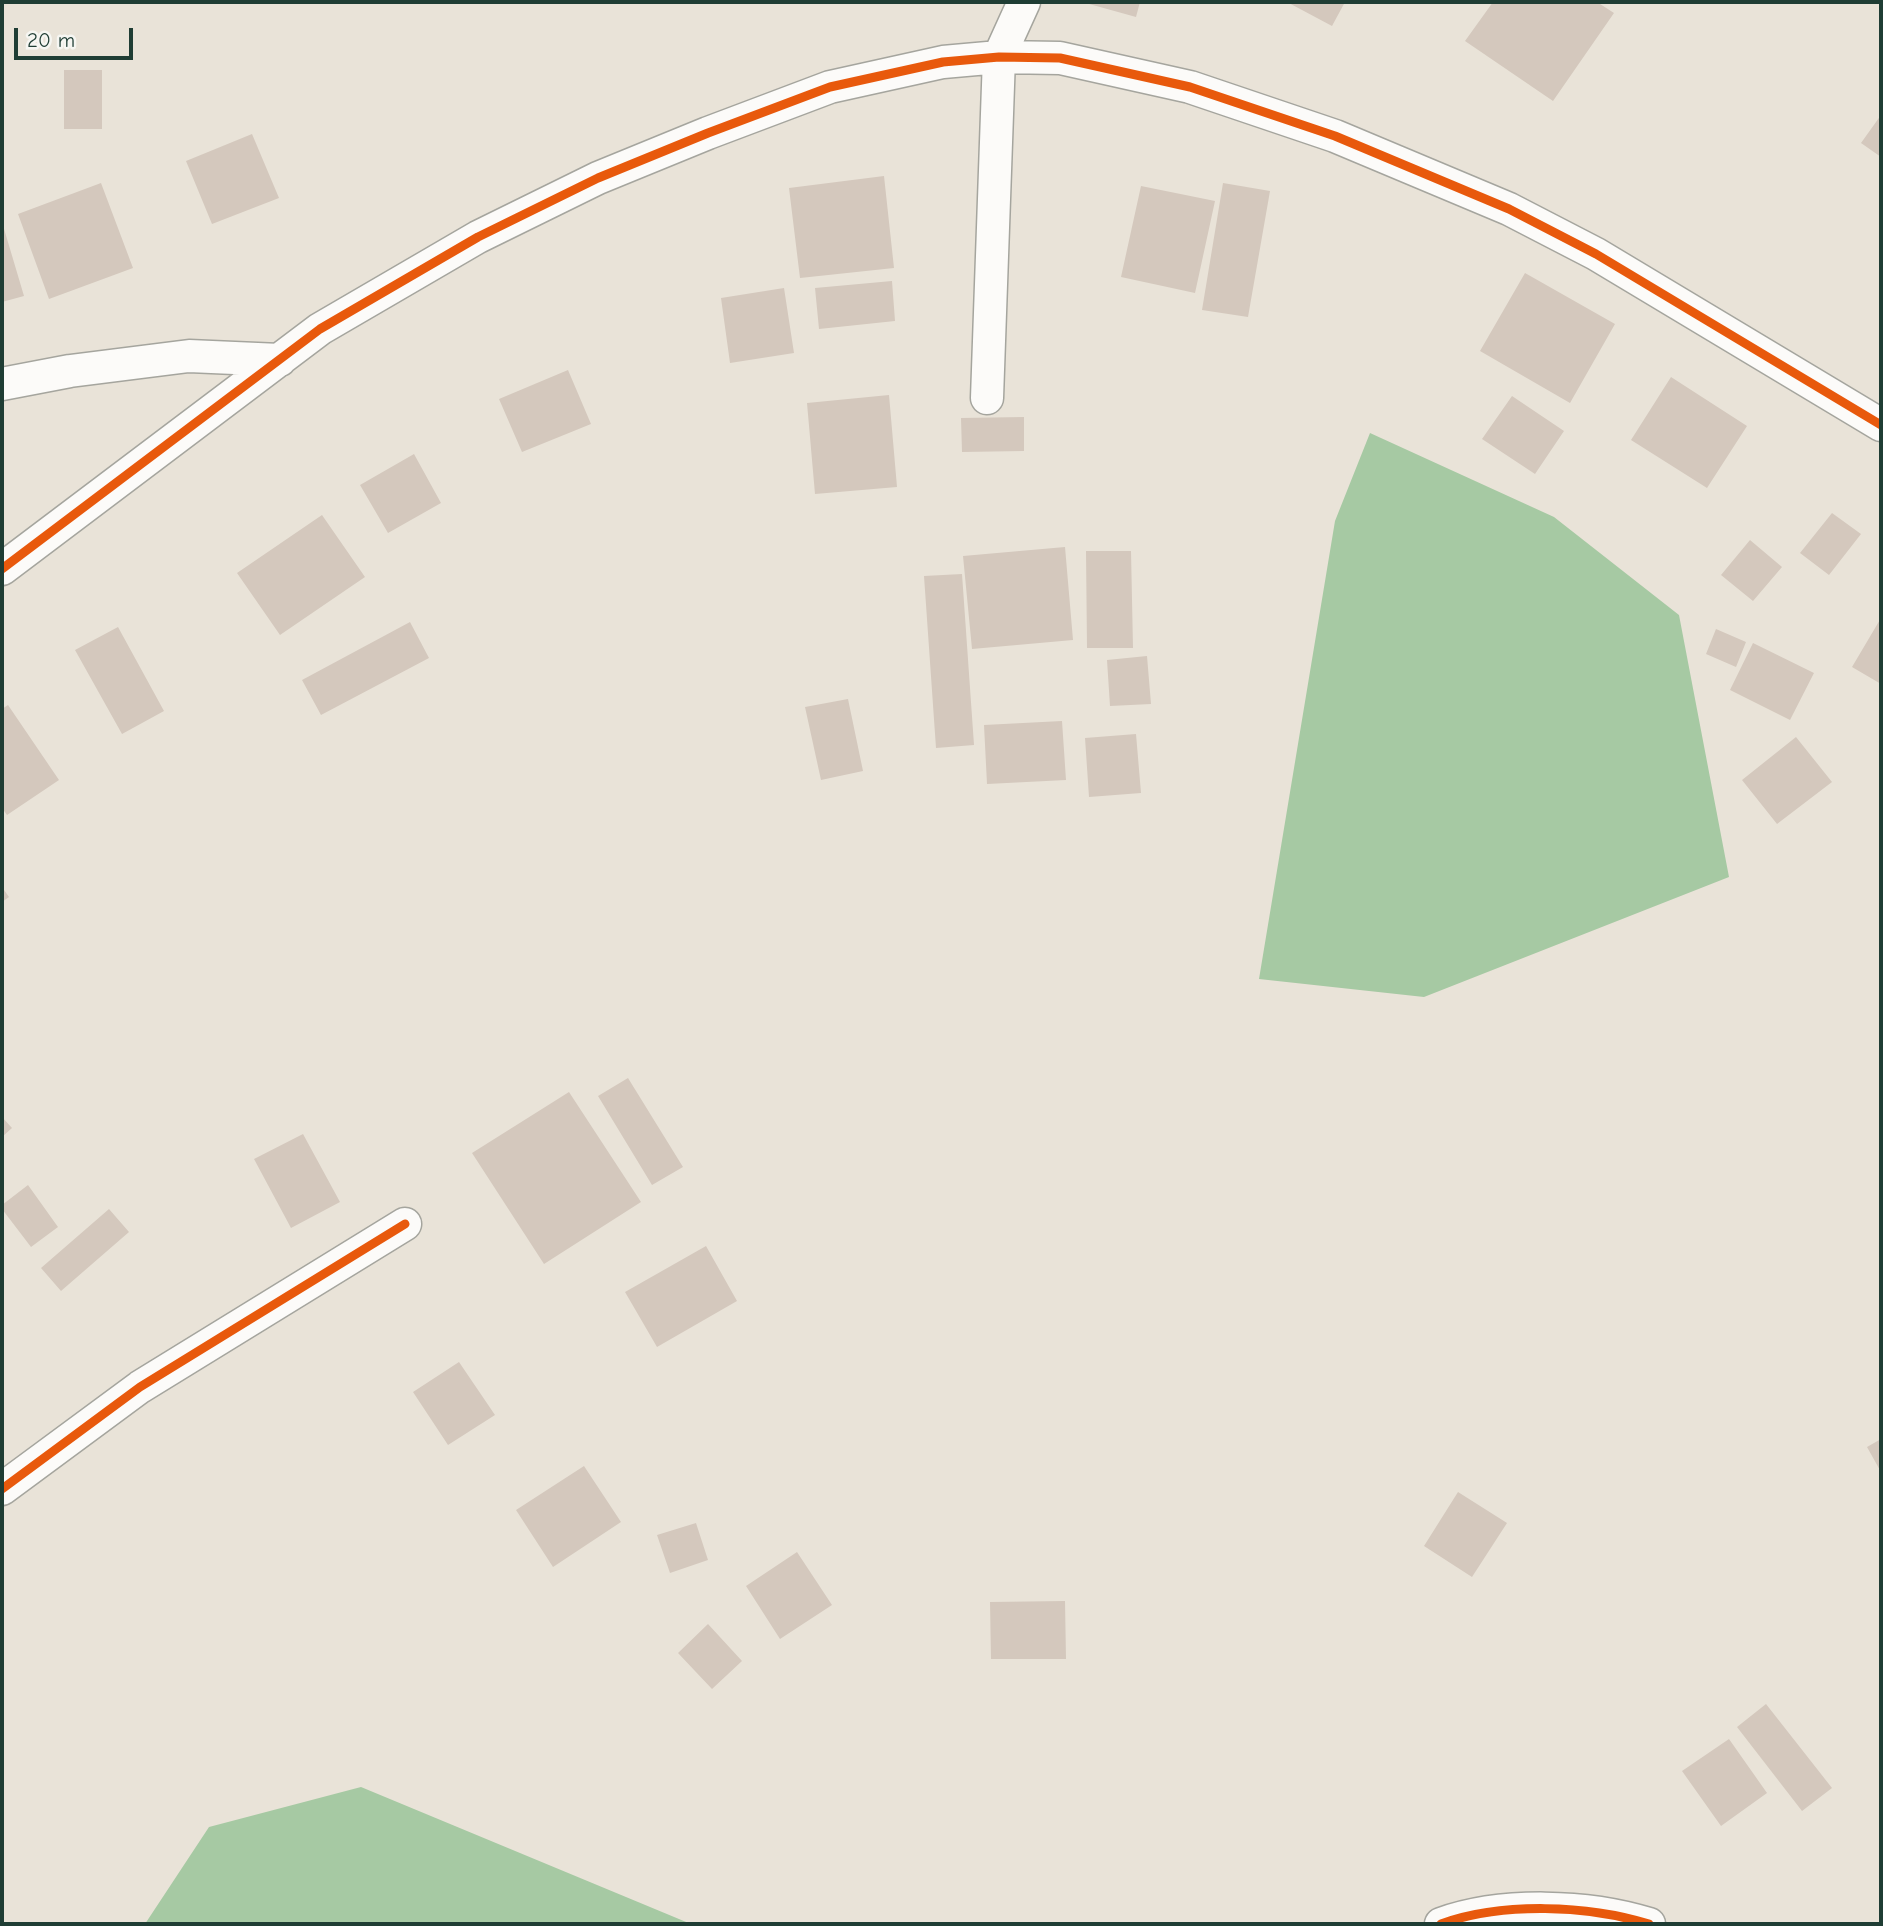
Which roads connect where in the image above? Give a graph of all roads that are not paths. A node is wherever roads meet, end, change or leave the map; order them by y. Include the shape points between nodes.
1 (1024, 2) edge
2 (999, 57) junction
3 (280, 360) junction
4 (2, 384) edge
5 (987, 398) dead end
6 (1881, 425) edge
7 (2, 569) edge
8 (405, 1224) dead end
9 (2, 1489) edge
10 (1441, 1924) edge
11 (1649, 1924) edge

1 - 2 street
2 - 3 street via 943,62 830,87 598,178 467,244 320,328
2 - 5 street
2 - 6 street via 1060,58 1190,87 1335,136 1509,209 1597,254
3 - 4 street via 189,356 70,370
3 - 7 street
8 - 9 street via 140,1387
10 - 11 street via 1539,1908 1617,1914

